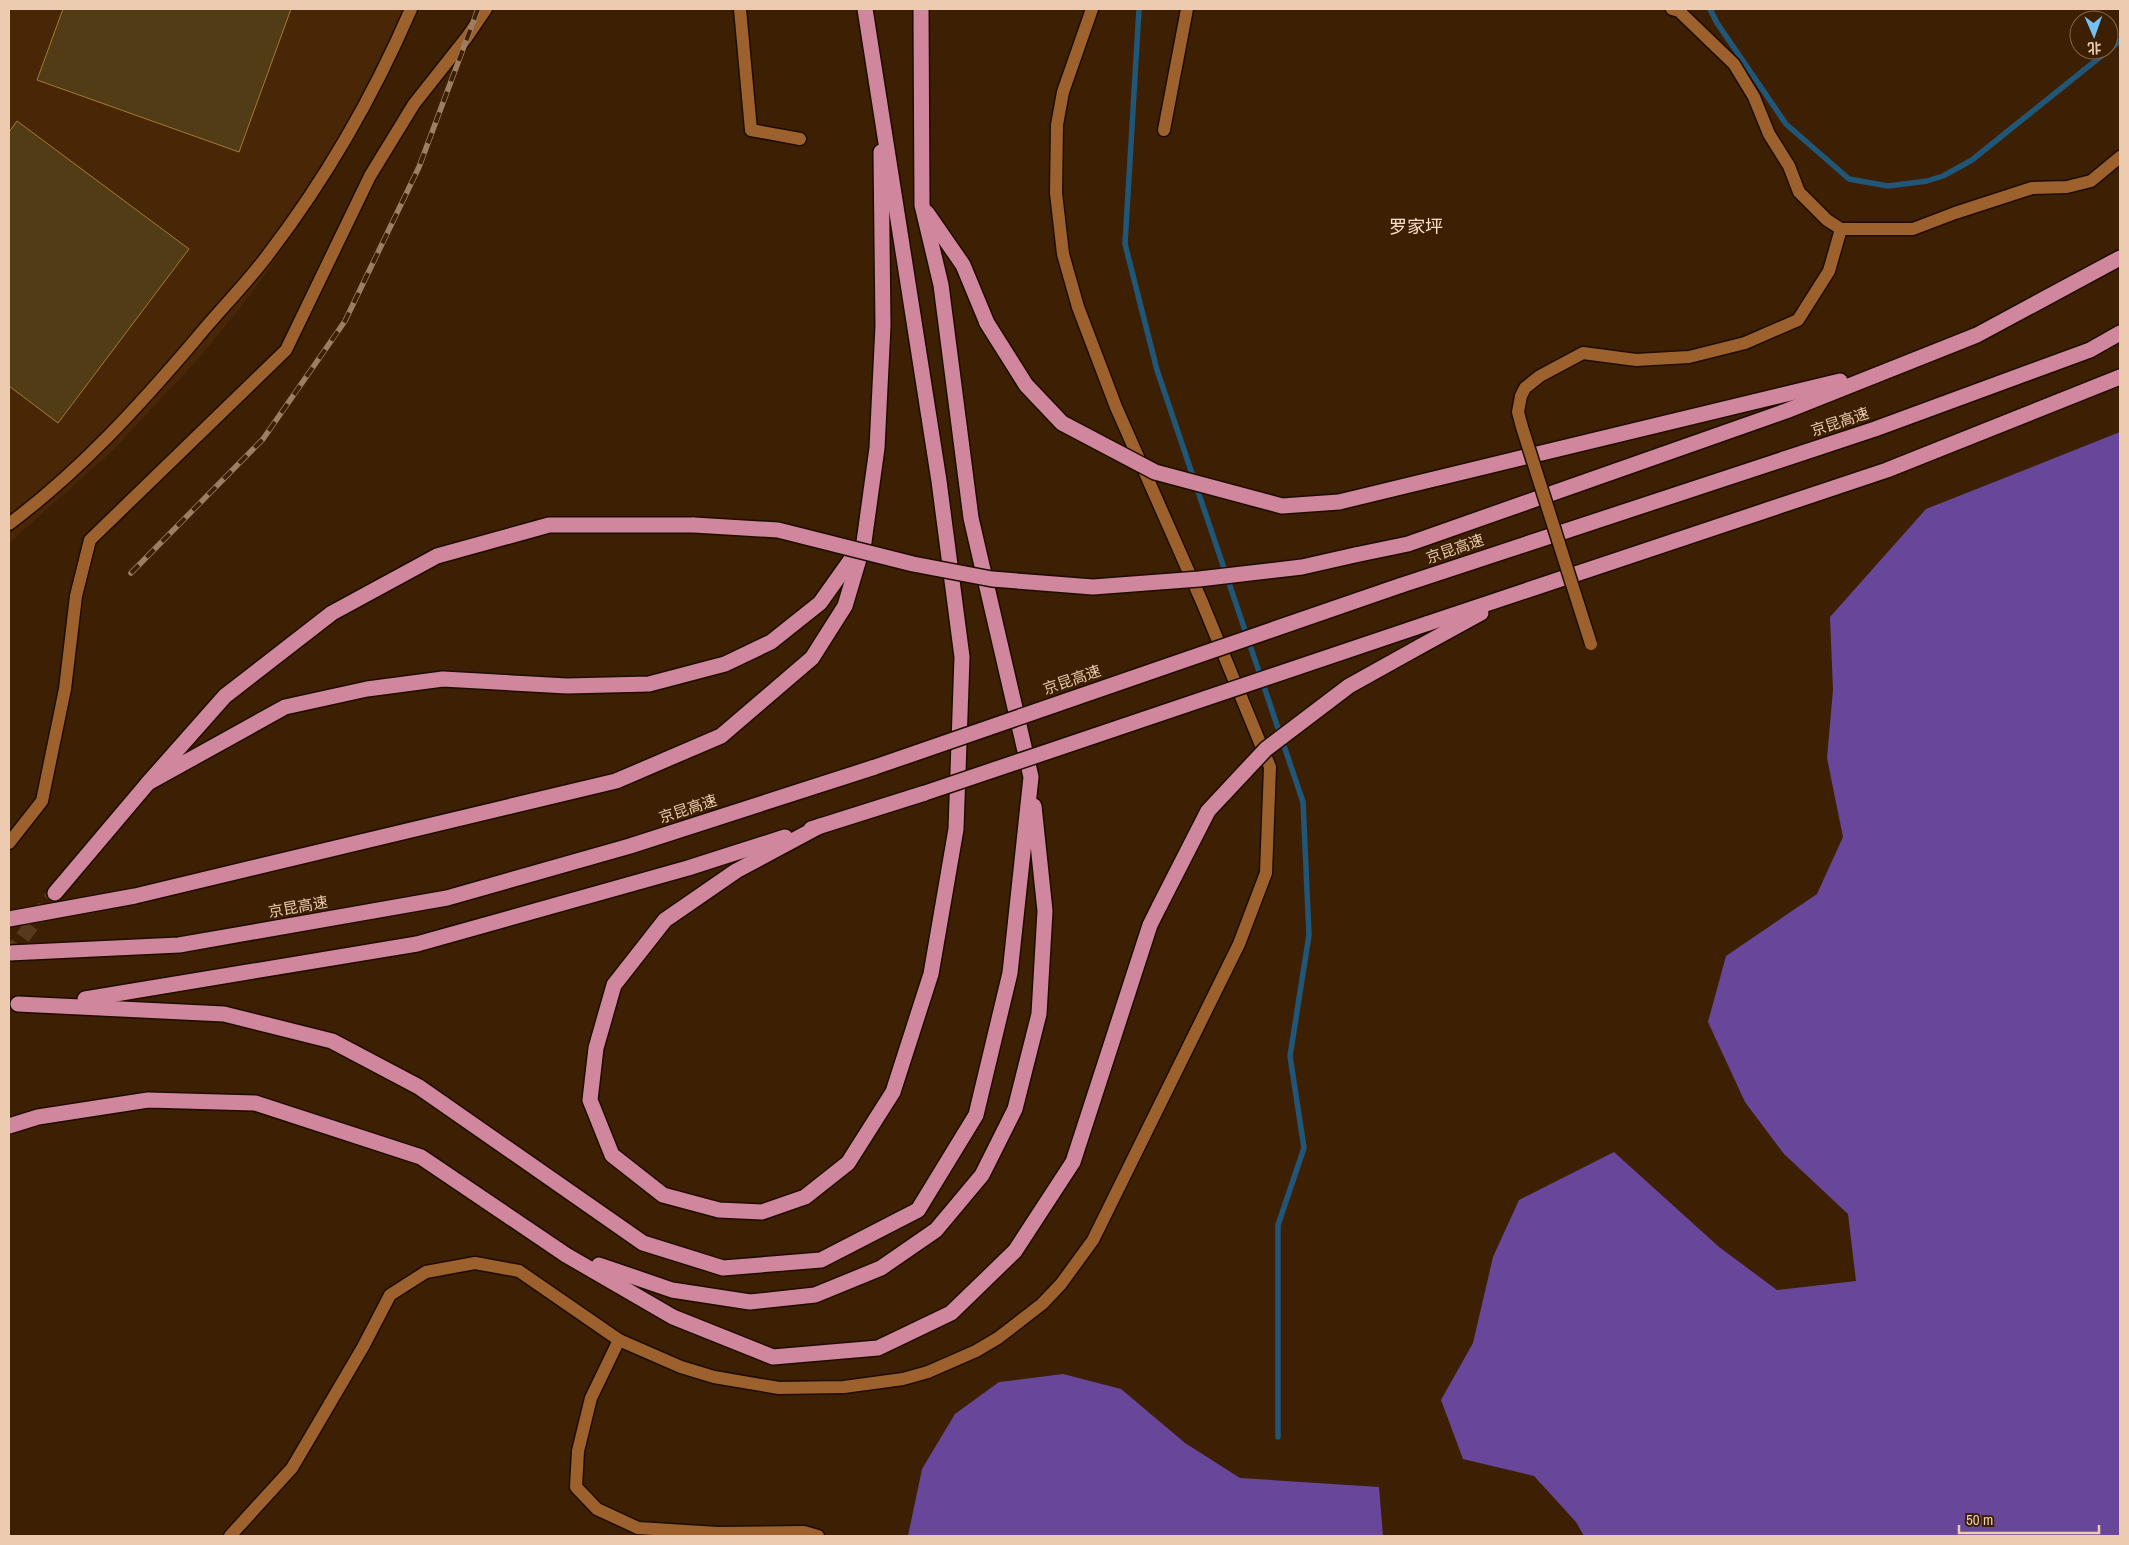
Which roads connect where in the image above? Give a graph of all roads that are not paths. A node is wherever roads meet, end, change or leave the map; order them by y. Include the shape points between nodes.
1 (411, 9) edge
2 (486, 9) edge
3 (740, 9) edge
4 (865, 9) edge
5 (921, 9) edge
6 (1092, 9) edge
7 (1187, 9) edge
8 (1672, 9) edge
9 (880, 96) junction
10 (1164, 130) dead end
11 (800, 139) dead end
12 (2120, 157) edge
13 (922, 205) junction
14 (1841, 229) junction
15 (2120, 258) edge
16 (2120, 333) edge
17 (1895, 368) junction
18 (2120, 377) edge
19 (9, 524) edge
20 (864, 542) junction
21 (1515, 594) junction
22 (1591, 644) dead end
23 (1030, 777) junction
24 (148, 783) junction
25 (820, 826) junction
26 (9, 843) edge
27 (55, 893) tunnel mouth
28 (9, 919) edge
29 (9, 953) edge
30 (14, 1004) edge
31 (9, 1126) edge
32 (566, 1254) junction
33 (619, 1340) junction
34 (230, 1536) edge
35 (818, 1536) edge

1 - 19 street via 351,131 308,200 266,257 129,417 53,489
2 - 26 street via 414,104 370,176 286,350 90,540 76,596 65,689 42,801
3 - 11 street via 751,130
4 - 9 highway
5 - 13 highway
6 - 33 street via 1062,92 1057,125 1056,193 1064,254 1078,307 1116,407 1270,767 1266,874 1239,944 1093,1240 1061,1284 1021,1322 976,1351 928,1372 877,1383 812,1389 779,1388 714,1377 657,1358
7 - 10 street
8 - 14 street via 1679,11 1734,64 1754,97 1799,192 1827,220
9 - 20 highway via 883,326 877,448
9 - 25 highway via 939,481 962,657 956,828 932,974 893,1092 848,1163 805,1197 762,1212 719,1210 663,1195 612,1155 590,1100 596,1048 614,985 665,920 736,871
12 - 14 street via 2091,181 2067,187 2032,188 1913,229
13 - 17 highway, bridge via 963,265 988,323 1026,385 1062,423 1155,472 1282,506 1339,502
13 - 23 highway via 941,285 971,518
14 - 22 street, bridge via 1829,271 1798,320 1745,343 1688,357 1636,360 1583,354 1540,376 1525,388 1518,412
15 - 17 highway via 1977,335
16 - 29 highway, 京昆高速, bridge via 2090,350 1875,429 630,846 446,898 179,945
17 - 24 highway, bridge via 1408,544 1302,567 1093,587 992,579 913,564 778,530 694,525 549,525 438,556 332,613 225,696
18 - 21 highway via 1887,470
20 - 24 highway via 820,603 771,642 724,664 649,684 567,686 443,679 367,689 285,707
20 - 28 highway via 845,606 812,658 721,736 616,781 135,896
21 - 25 highway, bridge
21 - 32 highway, bridge via 1349,686 1266,749 1208,811 1150,926 1073,1162 1015,1251 951,1313 878,1348 773,1357 673,1317
23 - 30 highway via 1010,973 976,1115 918,1210 821,1260 723,1268 643,1243 419,1087 332,1041 224,1014
23 - 32 highway via 1045,911 1039,1014 1015,1109 982,1175 936,1230 880,1268 815,1295 750,1302 672,1290
24 - 27 highway
25 - 30 highway via 688,868 417,944 103,998
31 - 32 highway via 38,1117 148,1100 255,1103 422,1157
33 - 34 street via 519,1271 475,1263 426,1272 390,1295 292,1468
33 - 35 street via 591,1398 578,1451 576,1487 597,1508 638,1528 718,1533 804,1532

